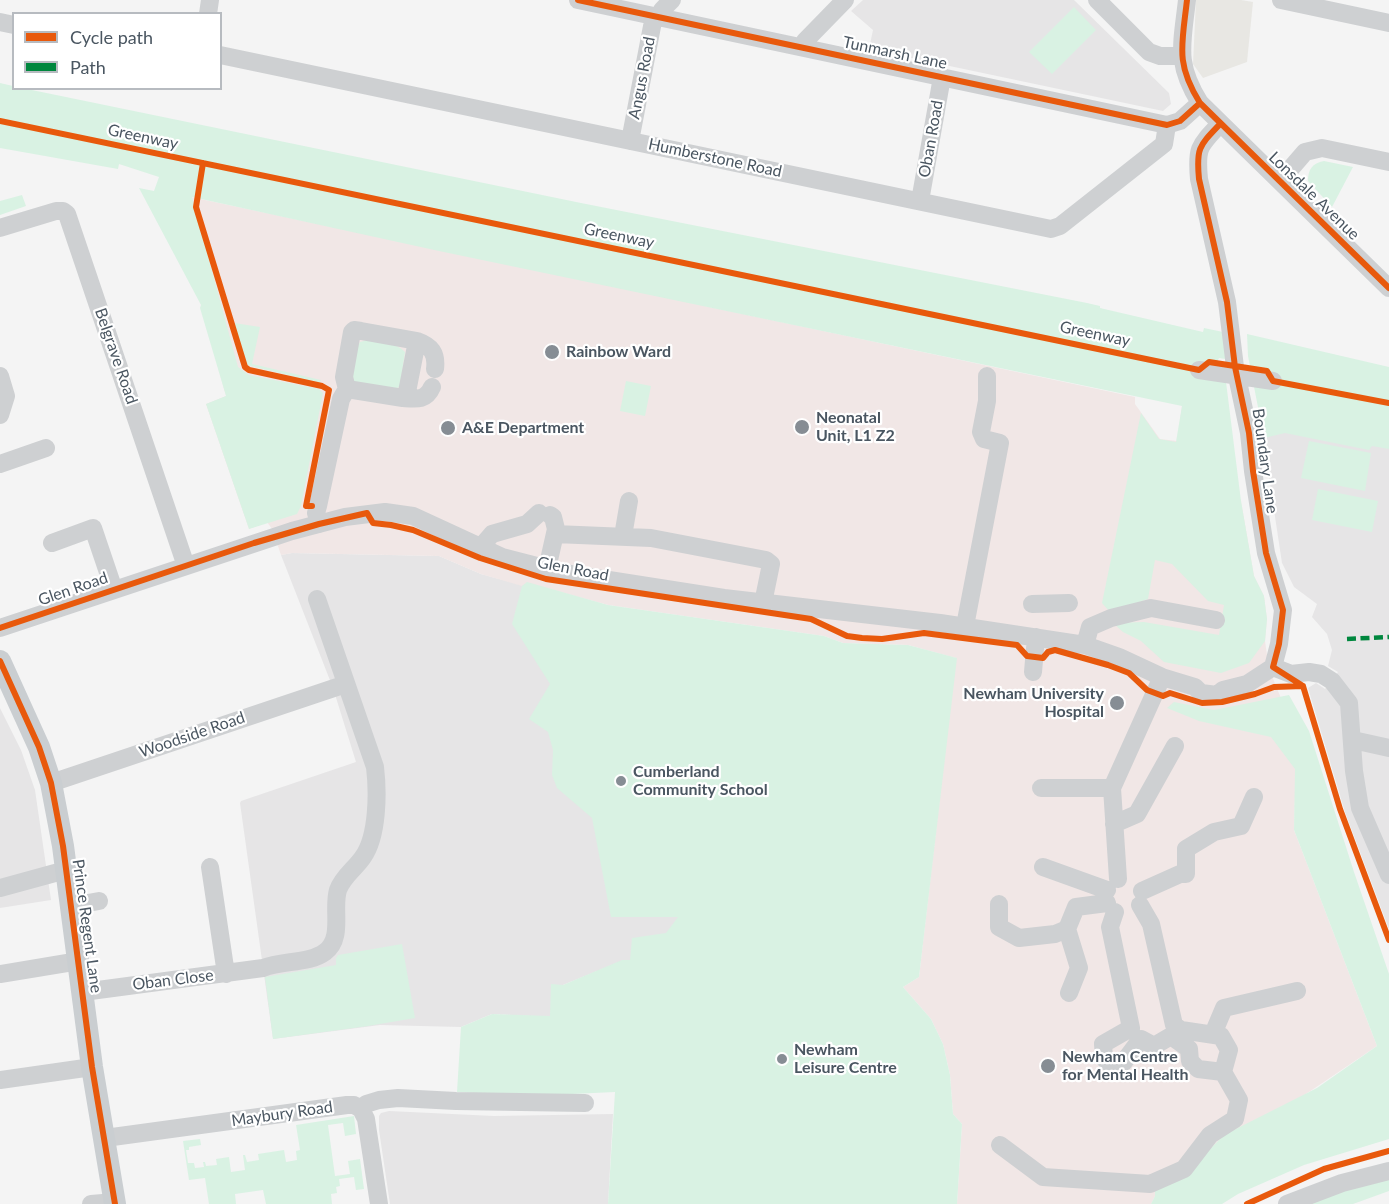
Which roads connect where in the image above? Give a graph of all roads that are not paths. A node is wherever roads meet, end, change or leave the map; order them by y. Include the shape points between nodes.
1 (578, 0) edge
2 (672, 0) edge
3 (845, 0) edge
4 (1098, 0) edge
5 (1187, 0) edge
6 (1281, 0) edge
7 (657, 17) junction
8 (1389, 23) edge
9 (803, 47) junction
10 (222, 56) edge
11 (1182, 56) junction
12 (942, 77) junction
13 (1200, 103) junction
14 (1220, 124) junction
15 (1167, 125) junction
16 (630, 141) junction
17 (1389, 162) edge
18 (1280, 182) junction
19 (920, 201) junction
20 (0, 228) edge
21 (1389, 288) edge
22 (417, 341) junction
23 (435, 369) dead end
24 (1199, 370) dead end
25 (1237, 375) junction
26 (0, 376) edge
27 (987, 376) dead end
28 (1273, 381) dead end
29 (432, 387) dead end
30 (347, 389) junction
31 (403, 398) junction
32 (0, 415) edge
33 (46, 448) dead end
34 (0, 464) edge
35 (629, 501) dead end
36 (319, 524) junction
37 (555, 534) junction
38 (623, 536) junction
39 (52, 543) dead end
40 (480, 548) junction
41 (186, 566) junction
42 (547, 569) junction
43 (114, 590) junction
44 (317, 600) dead end
45 (763, 603) junction
46 (1069, 603) dead end
47 (1216, 620) dead end
48 (965, 626) junction
49 (0, 628) edge
50 (1033, 637) junction
51 (1085, 645) junction
52 (0, 661) edge
53 (1273, 667) junction
54 (1033, 672) dead end
55 (1162, 677) junction
56 (340, 686) junction
57 (1353, 740) junction
58 (1175, 746) dead end
59 (1389, 748) edge
60 (51, 783) junction
61 (1041, 788) dead end
62 (1112, 788) junction
63 (1254, 797) dead end
64 (1114, 824) junction
65 (210, 867) dead end
66 (1043, 867) dead end
67 (66, 870) junction
68 (1389, 875) edge
69 (0, 888) edge
70 (1112, 896) junction
71 (1141, 898) junction
72 (99, 901) dead end
73 (999, 904) dead end
74 (71, 906) junction
75 (1067, 928) junction
76 (79, 962) junction
77 (0, 974) edge
78 (226, 974) junction
79 (1297, 991) dead end
80 (83, 992) junction
81 (1069, 993) dead end
82 (1172, 1031) junction
83 (1213, 1034) junction
84 (92, 1067) junction
85 (1223, 1072) junction
86 (0, 1080) edge
87 (585, 1103) dead end
88 (361, 1109) junction
89 (105, 1138) junction
90 (1000, 1145) dead end
91 (1389, 1171) edge
92 (115, 1203) edge
93 (91, 1204) edge
94 (379, 1204) edge
95 (1287, 1204) edge

1 - 7 street, Tunmarsh Lane
2 - 7 street
3 - 9 street
4 - 11 street via 1149,52
5 - 11 street, Lonsdale Avenue
6 - 8 street
7 - 9 street, Tunmarsh Lane
7 - 16 street, Angus Road
9 - 12 street, Tunmarsh Lane
10 - 16 street, Humberstone Road
11 - 13 street, Lonsdale Avenue via 1184,72
12 - 15 street, Tunmarsh Lane
12 - 19 street, Oban Road
13 - 14 street, Lonsdale Avenue
13 - 15 street via 1180,121
14 - 18 street, Lonsdale Avenue
14 - 25 street, Boundary Lane via 1198,149 1197,160 1227,302
15 - 19 street, Humberstone Road via 1164,144 1060,226 1051,229
16 - 19 street, Humberstone Road
17 - 18 street via 1322,148 1305,152
18 - 21 street, Lonsdale Avenue
20 - 41 street, Belgrave Road via 56,211 67,214
22 - 23 street via 430,347
22 - 30 street via 354,330 344,377
22 - 31 street
24 - 25 street
25 - 28 street
25 - 53 street, Boundary Lane via 1266,553 1283,610
26 - 32 street via 6,396
27 - 48 street via 981,432 984,439 1000,443
29 - 31 street via 420,400
30 - 31 street
30 - 36 street via 341,399 316,513
33 - 34 street
35 - 38 street
36 - 40 street, Glen Road via 367,513 399,513 428,521
36 - 41 street, Glen Road
37 - 38 street
37 - 40 street via 553,517 545,514 527,524 492,534
37 - 42 street
38 - 45 street via 766,560 771,564
39 - 43 street via 93,528
40 - 42 street, Glen Road
41 - 43 street, Glen Road
42 - 45 street, Glen Road
43 - 49 street, Glen Road
44 - 56 street, Oban Close
45 - 48 street, Glen Road
46 - 50 street via 1034,604
47 - 51 street via 1152,609 1090,627
48 - 50 street, Glen Road
50 - 51 street, Glen Road
50 - 54 street
51 - 55 street, Glen Road
52 - 60 main road, Prince Regent Lane
53 - 55 street, Glen Road via 1246,684 1223,690 1217,685 1195,687
53 - 57 street via 1291,674 1322,674 1332,681 1349,703
55 - 62 street
56 - 60 street, Woodside Road
56 - 78 street, Oban Close via 375,767 377,799 370,840 362,858 339,888 331,946 318,955
57 - 59 street
57 - 68 street via 1360,808
58 - 64 street via 1137,814
60 - 67 main road, Prince Regent Lane
61 - 62 street
62 - 64 street
63 - 71 street via 1241,826 1214,832 1186,849 1186,874
64 - 70 street
65 - 78 street
66 - 70 street
67 - 69 street
67 - 74 main road, Prince Regent Lane
70 - 71 street via 1128,914 1134,912
70 - 71 street via 1124,878 1135,881
70 - 75 street via 1076,907
70 - 82 street via 1110,927 1136,1033 1154,1046
71 - 82 street via 1151,924
72 - 74 street
73 - 75 street via 999,927 1019,938 1055,934
74 - 76 main road, Prince Regent Lane
75 - 81 street via 1079,968
76 - 77 street
76 - 80 main road, Prince Regent Lane
78 - 80 street, Oban Close
79 - 83 street via 1224,1008
80 - 84 main road, Prince Regent Lane
82 - 83 street
82 - 85 street via 1189,1049 1190,1061 1198,1069
83 - 85 street via 1221,1036 1229,1050
84 - 86 street
84 - 89 main road, Prince Regent Lane
85 - 90 street via 1239,1100 1234,1119 1210,1135 1184,1169 1150,1184 1043,1177
87 - 88 street, Maybury Road via 398,1098 379,1100
88 - 89 street, Maybury Road via 347,1105
88 - 94 street via 366,1119
89 - 92 main road, Prince Regent Lane
91 - 95 street via 1342,1183
92 - 93 street

